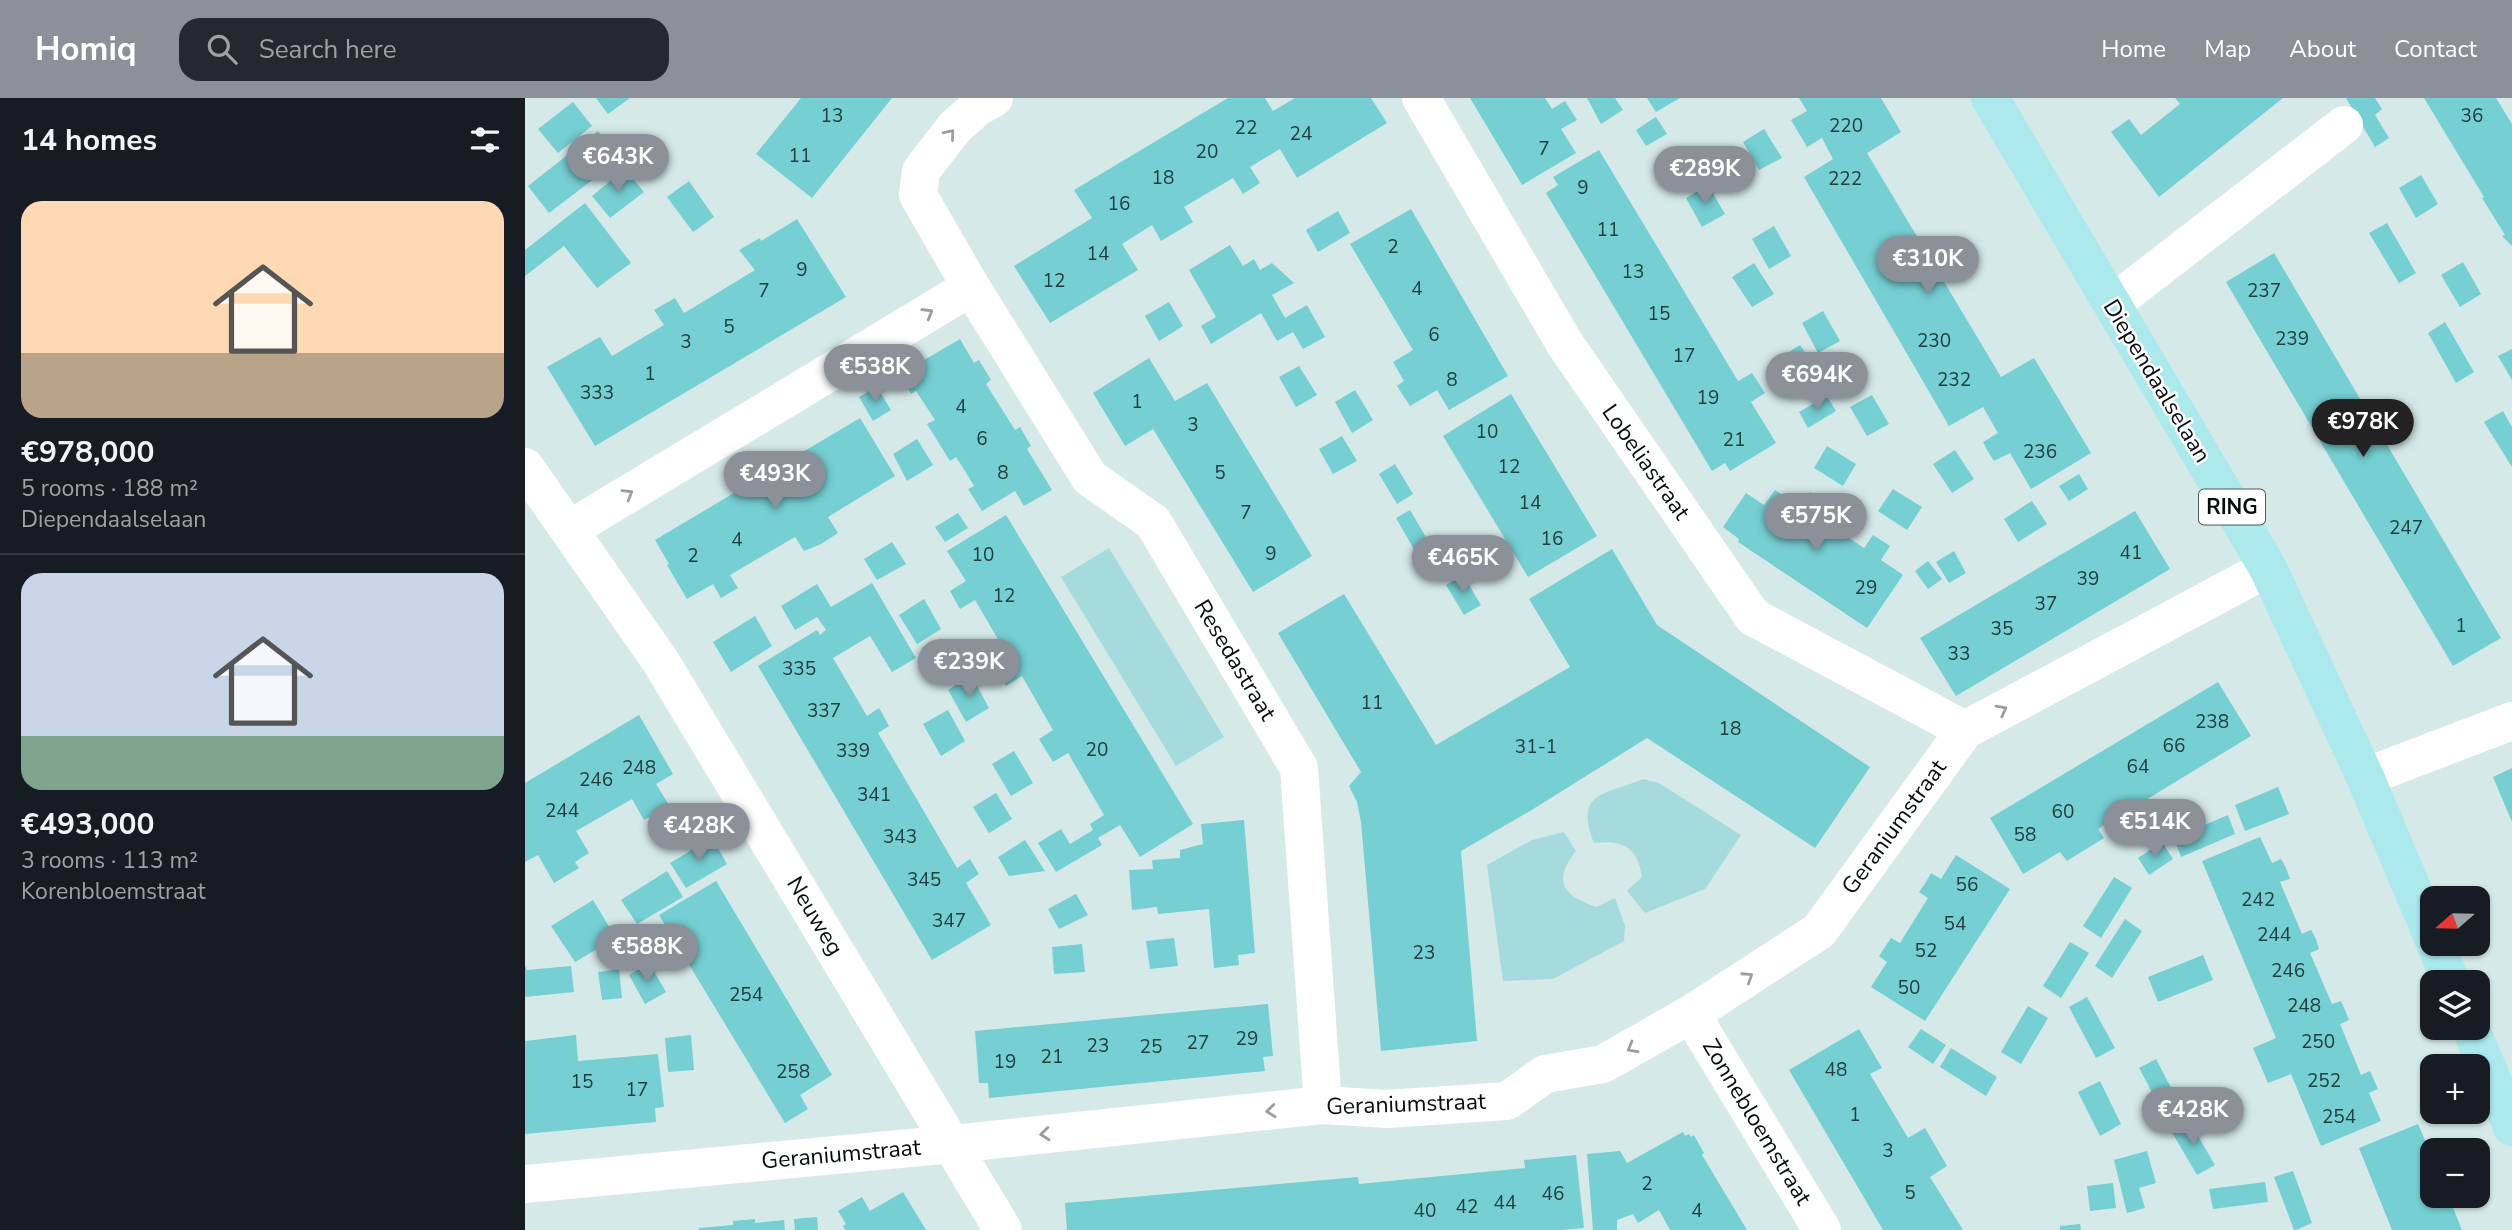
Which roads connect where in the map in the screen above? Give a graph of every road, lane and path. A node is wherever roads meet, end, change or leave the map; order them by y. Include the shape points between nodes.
1 (994, 98) edge
2 (1421, 98) edge
3 (1990, 98) edge
4 (2344, 125) dead end
5 (971, 287) junction
6 (2112, 304) junction
7 (525, 467) edge
8 (570, 529) junction
9 (2268, 568) junction
10 (2512, 721) edge
11 (1965, 730) junction
12 (2365, 777) junction
13 (2420, 907) edge
14 (1691, 1014) junction
15 (2475, 1040) edge
16 (1323, 1105) junction
17 (2512, 1127) edge
18 (953, 1144) junction
19 (525, 1184) edge
20 (1003, 1230) edge
21 (1822, 1230) edge

5 -> 1 street, Resedastraat via 918,195 921,171 955,127
2 - 11 street, Lobeliastraat via 1565,344 1753,617
3 - 6 main road, Diependaalselaan / RING
4 - 6 street
8 -> 5 street
5 - 16 street, Resedastraat via 1090,478 1153,522 1299,768
6 - 9 main road, Diependaalselaan / RING
7 - 8 street, Neuweg
8 - 18 street, Neuweg via 661,662
11 -> 9 street, Geraniumstraat
9 - 12 main road, Diependaalselaan / RING
10 - 12 street
14 -> 11 street, Geraniumstraat via 1819,930
12 - 13 main road, Diependaalselaan / RING
14 -> 16 street, Geraniumstraat via 1603,1064 1545,1074 1507,1101 1387,1109
14 - 21 street, Zonnebloemstraat
15 - 17 main road
16 -> 18 street, Geraniumstraat
18 - 19 street, Geraniumstraat
18 - 20 street, Neuweg

